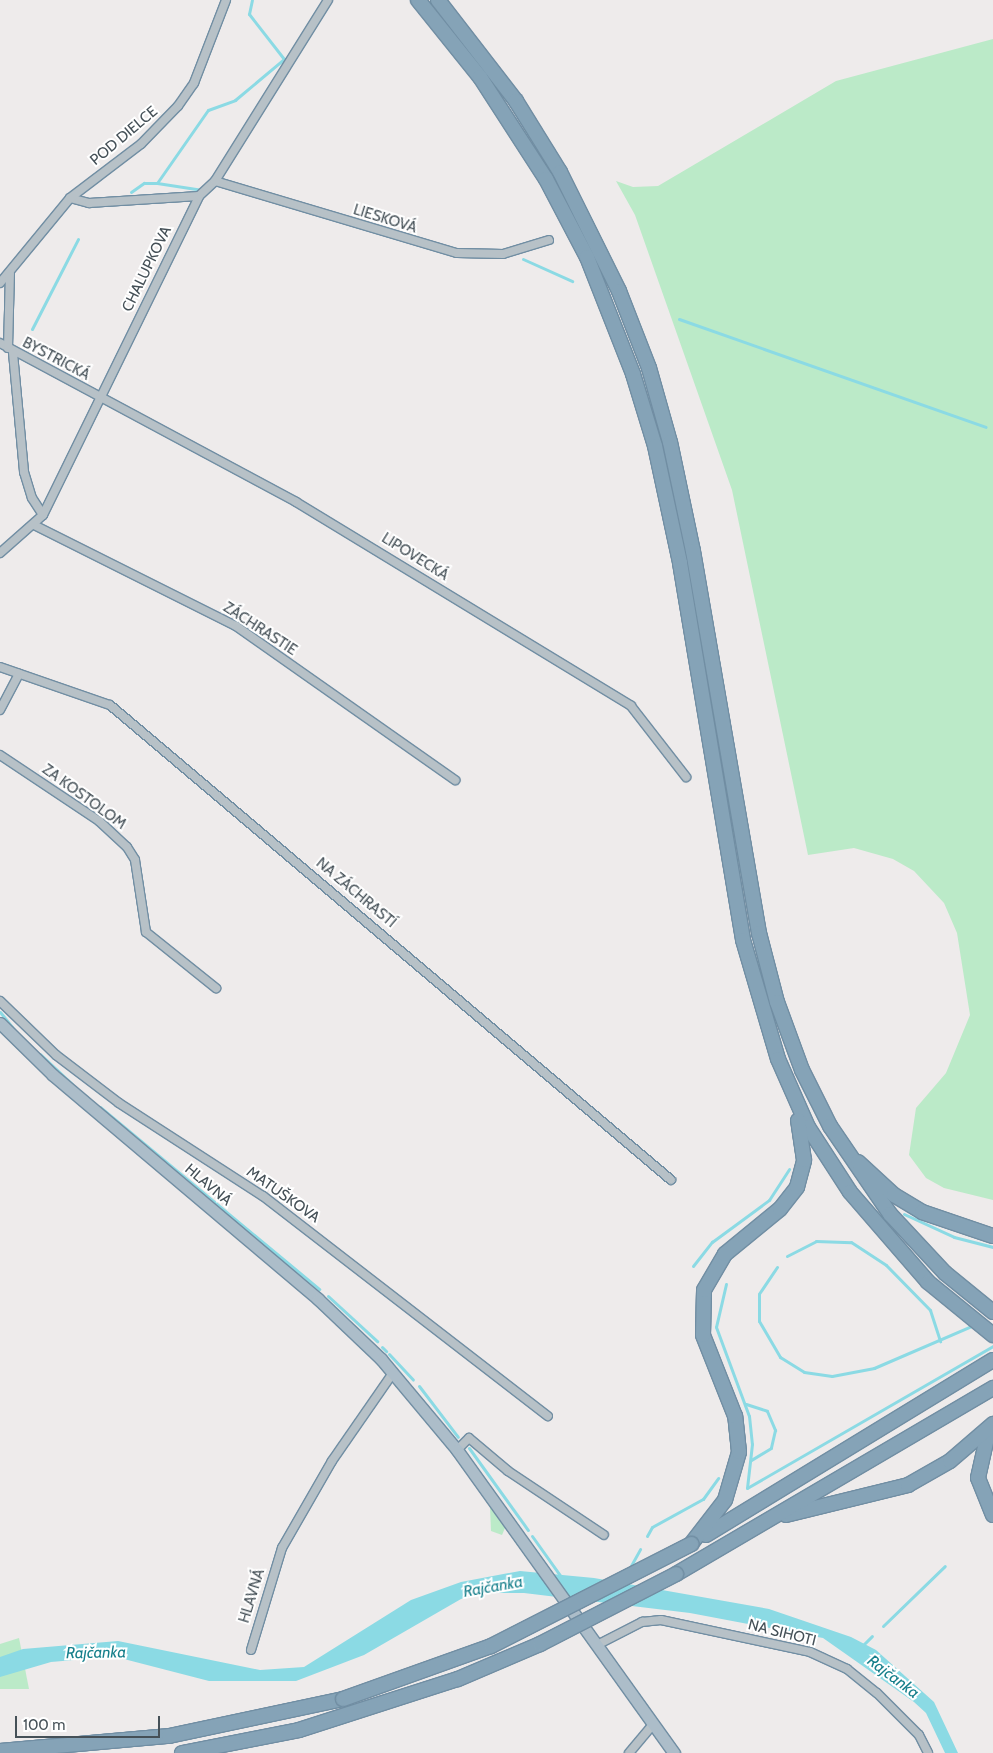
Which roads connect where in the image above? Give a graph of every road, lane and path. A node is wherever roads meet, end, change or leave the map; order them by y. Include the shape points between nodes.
1 (226, 0) edge
2 (328, 0) edge
3 (418, 0) edge
4 (438, 0) edge
5 (215, 181) junction
6 (198, 196) junction
7 (70, 198) junction
8 (549, 240) dead end
9 (10, 274) junction
10 (0, 283) edge
11 (0, 343) edge
12 (10, 350) junction
13 (100, 400) junction
14 (44, 515) junction
15 (36, 526) junction
16 (0, 553) edge
17 (0, 667) edge
18 (19, 674) junction
19 (0, 710) edge
20 (0, 755) edge
21 (686, 777) dead end
22 (455, 780) dead end
23 (216, 988) dead end
24 (0, 1001) edge
25 (0, 1023) edge
26 (793, 1093) junction
27 (846, 1151) junction
28 (672, 1180) dead end
29 (993, 1236) edge
30 (993, 1312) edge
31 (993, 1335) edge
32 (993, 1360) edge
33 (394, 1372) junction
34 (993, 1388) edge
35 (548, 1416) dead end
36 (991, 1426) edge
37 (457, 1450) junction
38 (993, 1516) edge
39 (771, 1519) junction
40 (604, 1534) dead end
41 (691, 1544) junction
42 (597, 1645) junction
43 (250, 1650) dead end
44 (653, 1724) junction
45 (0, 1751) edge
46 (182, 1753) edge
47 (628, 1753) edge
48 (674, 1753) edge
49 (928, 1753) edge

1 - 7 street, POD DIELCE via 194,83 178,106 141,144
2 - 5 street, CHALUPKOVA
3 - 26 highway via 480,77 546,179 587,257 633,374 655,446 680,563 743,940 768,1034
4 - 27 highway via 496,73 560,172 619,291 649,368 690,533 766,963 802,1070
5 - 6 street, CHALUPKOVA
5 - 8 street, LIESKOVÁ via 458,253 503,254
6 - 7 street via 89,203
6 - 13 street, CHALUPKOVA
7 - 9 street, POD DIELCE
9 - 10 street, POD DIELCE
9 - 12 street
11 - 12 street, BYSTRICKÁ
12 - 13 street, BYSTRICKÁ
12 - 14 street via 24,472 32,498
13 - 14 street, CHALUPKOVA
13 - 21 street, LIPOVECKÁ via 296,502 631,706
14 - 15 street, CHALUPKOVA
15 - 16 street, CHALUPKOVA
15 - 22 street, ZÁCHRASTIE via 236,626
17 - 18 street, NA ZÁCHRASTÍ
18 - 19 street
18 - 28 street, NA ZÁCHRASTÍ via 110,705
20 - 23 street, ZA KOSTOLOM via 99,821 127,847 135,860 146,932
24 - 35 street, MATUŠKOVA via 56,1054 119,1103 270,1201
25 - 33 main road, HLAVNÁ via 52,1075 318,1299
26 - 31 highway via 808,1127 850,1192 901,1255 960,1310
26 - 41 highway via 804,1148 797,1187 780,1209 725,1254 704,1290 703,1335 735,1416 739,1452 725,1500
27 - 29 highway via 894,1196 922,1212
27 - 30 highway via 890,1214 976,1300
32 - 41 highway
33 - 37 main road, HLAVNÁ
33 - 43 street, HLAVNÁ via 332,1461 282,1548
34 - 39 highway
36 - 38 highway via 978,1478
36 - 39 highway via 950,1461 908,1484
37 - 40 street via 469,1438 508,1470
37 - 42 main road, HLAVNÁ
39 - 46 highway, bridge via 583,1623 458,1680 308,1727
41 - 45 highway, bridge via 491,1646 343,1699 169,1736
42 - 44 main road, HLAVNÁ
42 - 49 street, NA SIHOTI via 642,1622 662,1620 810,1652 847,1669 877,1694 919,1736
44 - 47 street
44 - 48 main road, HLAVNÁ

